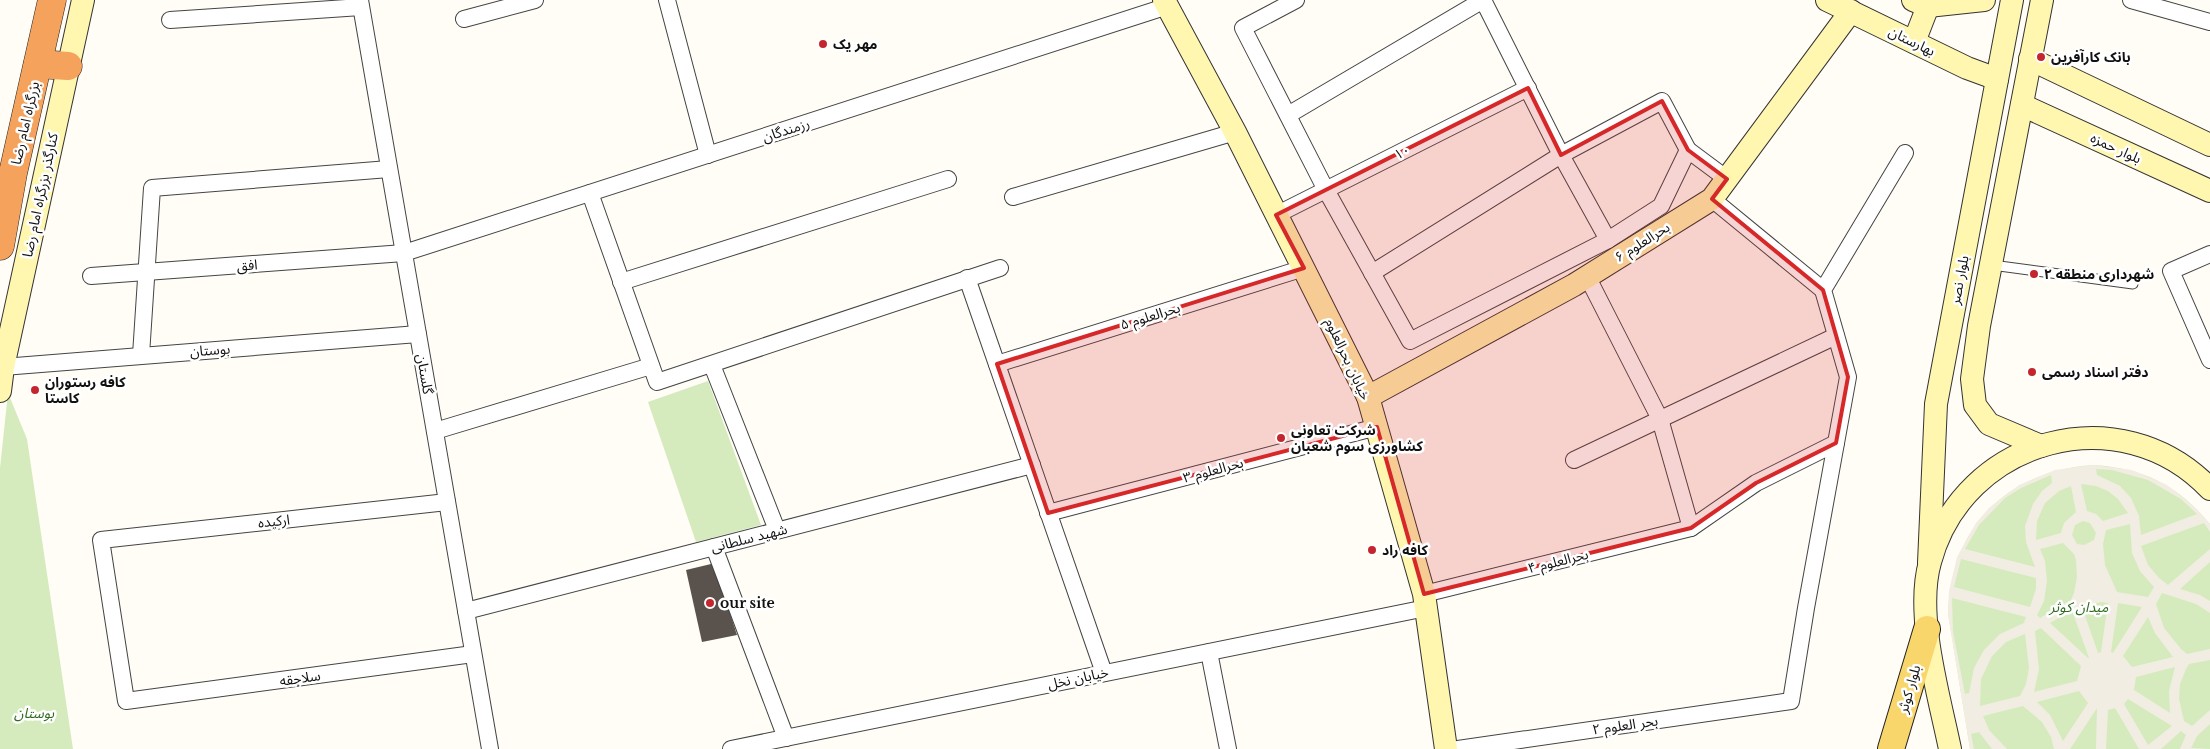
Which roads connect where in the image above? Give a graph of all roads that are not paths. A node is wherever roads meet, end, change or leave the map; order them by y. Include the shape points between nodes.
1 (52, 0) edge
2 (83, 0) edge
3 (535, 0) edge
4 (1296, 0) edge
5 (1483, 0) edge
6 (1827, 0) edge
7 (1984, 0) edge
8 (2012, 0) edge
9 (2042, 0) edge
10 (2131, 0) edge
11 (671, 2) edge
12 (360, 3) edge
13 (1166, 3) edge
14 (1920, 3) edge
15 (1851, 11) junction
16 (464, 19) dead end
17 (170, 20) dead end
18 (2210, 22) edge
19 (1914, 42) junction
20 (2030, 59) junction
21 (38, 64) junction
22 (68, 66) junction
23 (1997, 79) junction
24 (1528, 88) junction
25 (2022, 105) junction
26 (1288, 115) junction
27 (1235, 132) junction
28 (2210, 145) edge
29 (1688, 150) junction
30 (1905, 153) dead end
31 (708, 155) junction
32 (1561, 155) junction
33 (389, 170) junction
34 (1726, 179) junction
35 (948, 180) dead end
36 (1326, 190) junction
37 (2210, 191) edge
38 (590, 193) junction
39 (1013, 197) dead end
40 (1712, 198) junction
41 (1276, 215) junction
42 (1608, 240) junction
43 (0, 246) edge
44 (404, 253) junction
45 (2210, 254) edge
46 (1992, 265) junction
47 (1000, 268) dead end
48 (1304, 268) junction
49 (147, 272) junction
50 (1372, 273) junction
51 (91, 276) dead end
52 (1587, 276) junction
53 (967, 278) junction
54 (621, 282) junction
55 (2133, 284) dead end
56 (1823, 290) junction
57 (418, 334) junction
58 (1836, 336) junction
59 (141, 355) junction
60 (2210, 360) edge
61 (712, 364) junction
62 (997, 364) junction
63 (651, 366) junction
64 (3, 367) junction
65 (0, 390) edge
66 (1368, 398) junction
67 (1660, 419) junction
68 (1377, 427) junction
69 (434, 431) junction
70 (1836, 443) junction
71 (2041, 446) junction
72 (1574, 460) dead end
73 (1032, 465) junction
74 (2210, 489) edge
75 (447, 502) junction
76 (1048, 513) junction
77 (1691, 528) junction
78 (778, 530) junction
79 (714, 547) junction
80 (1929, 563) junction
81 (1425, 601) junction
82 (466, 611) junction
83 (1927, 629) junction
84 (1209, 652) junction
85 (473, 654) junction
86 (1104, 673) junction
87 (126, 701) joint
88 (786, 738) junction
89 (490, 749) edge
90 (731, 749) edge
91 (1228, 749) edge
92 (1446, 749) edge
93 (1458, 749) edge
94 (1892, 749) edge
95 (1950, 749) edge

1 - 21 highway, بزرگراه امام رضا
2 - 22 main road, کنارگذر بزرگراه امام رضا
3 - 16 street
4 - 26 street via 1244,28
5 - 24 street
5 - 26 street
6 - 15 main road, بهارستان
7 - 14 main road
8 - 23 main road, بلوار نصر
9 - 20 main road, بلوار نصر
10 - 18 street
11 - 31 street
12 - 17 street
12 - 33 street, گلستان
13 - 27 main road, خیابان بحرالعلوم
13 - 31 street, رزمندگان
14 - 19 main road
15 - 19 main road, بهارستان
15 - 34 main road, بحرالعلوم ۶
19 - 23 main road, بهارستان
20 - 25 main road, بلوار نصر
20 - 28 main road
21 - 22 highway
21 - 43 highway, بزرگراه امام رضا
22 - 64 main road, کنارگذر بزرگراه امام رضا
23 - 80 main road, بلوار نصر via 1936,404
24 - 32 street
24 - 36 street, ۱۰
25 - 37 main road, بلوار حمزه
25 - 46 main road, بلوار نصر
26 - 36 street
27 - 39 street
27 - 41 main road, خیابان بحرالعلوم
29 - 32 street via 1662,101
29 - 34 street
29 - 42 street via 1661,206
30 - 56 street
31 - 38 street, رزمندگان
32 - 42 street
32 - 50 street
33 - 44 street, گلستان
33 - 49 street via 152,188
34 - 40 main road, بحرالعلوم ۶
35 - 54 street
36 - 41 street, ۱۰
36 - 50 street
38 - 44 street, رزمندگان
38 - 54 street
40 - 52 main road, بحرالعلوم ۶
40 - 56 street
41 - 48 main road, خیابان بحرالعلوم
42 - 50 street via 1410,341
44 - 49 street, افق
44 - 57 street, گلستان
45 - 60 street via 2171,271
46 - 55 lane
46 - 71 main road, بلوار نصر via 1972,379 1975,405 1989,424
47 - 53 street
48 - 62 street, بحرالعلوم ۵
48 - 66 main road, خیابان بحرالعلوم
49 - 51 street, افق
49 - 59 street
52 - 66 main road, بحرالعلوم ۶
52 - 67 street
53 - 61 street
53 - 62 street
54 - 63 street
56 - 58 street
57 - 59 street, بوستان
57 - 69 street, گلستان
58 - 67 street
58 - 70 street via 1848,376
59 - 64 street, بوستان
61 - 63 street via 657,382
61 - 78 street
62 - 73 street
63 - 69 street
64 - 65 main road, کنارگذر بزرگراه امام رضا
66 - 68 main road, خیابان بحرالعلوم
67 - 72 street
67 - 77 street
68 - 76 street, بحرالعلوم ۳
68 - 81 main road, خیابان بحرالعلوم
69 - 75 street, گلستان
70 - 77 street via 1756,483
70 - 93 street, بحر العلوم ۲ via 1792,701
71 - 74 main road via 2067,439 2090,438 2134,443 2174,461
71 - 80 main road via 2006,460 1972,487 1945,522
73 - 76 street
73 - 78 street, شهید سلطانی
75 - 82 street, گلستان
75 - 87 street, ارکیده via 101,540
76 - 86 street
77 - 81 street, بحرالعلوم ۴
78 - 79 street, شهید سلطانی
79 - 82 street, شهید سلطانی
79 - 88 street
80 - 83 main road via 1925,600
81 - 84 street, خیابان نخل
81 - 92 main road, خیابان بحرالعلوم
82 - 85 street, گلستان
83 - 94 main road, بلوار کوثر
83 - 95 main road
84 - 86 street, خیابان نخل
84 - 91 street
85 - 87 street, سلاجقه
85 - 89 street, گلستان
86 - 88 street, خیابان نخل
88 - 90 street, خیابان نخل

